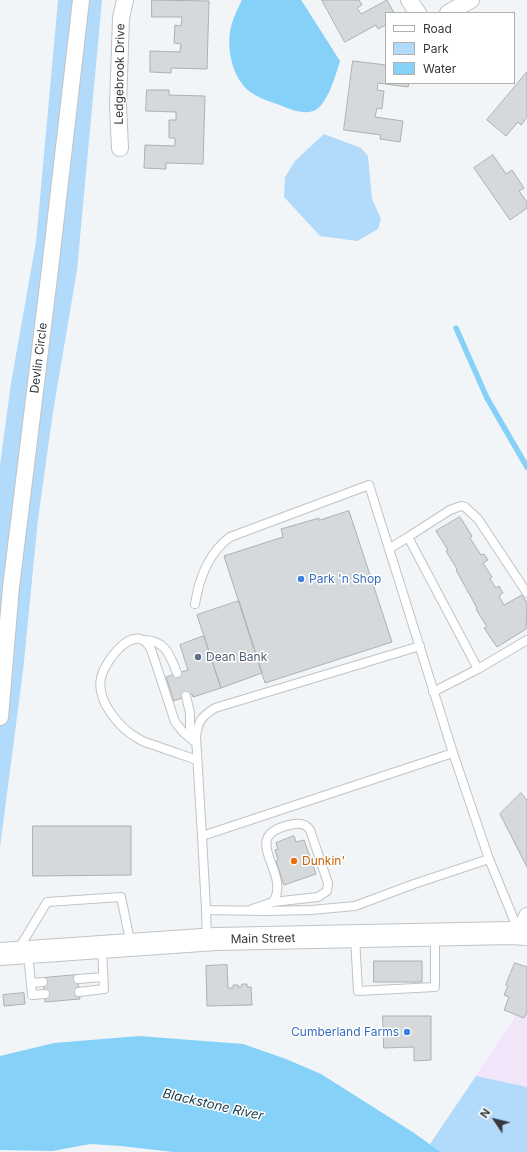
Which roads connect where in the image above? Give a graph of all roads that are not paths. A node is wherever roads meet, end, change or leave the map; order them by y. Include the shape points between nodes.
1 (81, 0) edge
2 (125, 0) edge
3 (409, 0) edge
4 (471, 0) edge
5 (417, 12) edge
6 (450, 12) edge
7 (120, 148) dead end
8 (408, 536) junction
9 (389, 549) junction
10 (527, 593) edge
11 (195, 604) dead end
12 (142, 640) junction
13 (527, 640) edge
14 (420, 646) junction
15 (478, 669) junction
16 (177, 673) dead end
17 (434, 692) junction
18 (186, 696) dead end
19 (0, 717) edge
20 (193, 740) junction
21 (453, 753) junction
22 (197, 760) junction
23 (202, 836) junction
24 (490, 858) junction
25 (273, 902) junction
26 (206, 910) junction
27 (247, 911) junction
28 (525, 928) edge
29 (435, 935) junction
30 (355, 936) junction
31 (207, 940) junction
32 (131, 945) junction
33 (102, 947) junction
34 (15, 953) edge
35 (103, 977) junction
36 (78, 979) dead end
37 (43, 982) dead end
38 (31, 983) junction
39 (79, 992) dead end
40 (45, 994) dead end

1 - 19 street, Devlin Circle via 11,587
2 - 7 street, Ledgebrook Drive via 118,106
3 - 5 street
4 - 6 street
8 - 9 lane
8 - 10 lane via 450,510 465,507 478,519
8 - 15 lane
9 - 11 lane via 369,485 230,538 221,544 199,583
9 - 14 lane
12 - 16 lane via 161,645 169,654
12 - 20 lane via 151,649 176,722
12 - 22 lane via 129,642 111,656 101,678 103,698 119,722 140,740
13 - 15 lane
14 - 17 lane
14 - 20 lane via 215,708 197,725
15 - 17 lane
17 - 21 lane
18 - 20 lane
20 - 22 lane
21 - 23 lane
21 - 24 lane
22 - 23 lane
23 - 26 lane
24 - 27 lane via 355,906
24 - 28 lane
25 - 25 lane via 318,897 328,888 310,830 303,824 293,824 274,831 267,839 266,849 278,883
25 - 27 lane
26 - 27 lane
26 - 31 lane
28 - 29 main road, Main Street
29 - 30 main road, Main Street
29 - 30 lane via 435,987 358,991
30 - 31 main road, Main Street
31 - 32 main road, Main Street
32 - 33 main road, Main Street
32 - 34 lane via 121,897 47,902
33 - 34 main road, Main Street
33 - 35 lane
34 - 38 lane
35 - 36 lane
35 - 39 lane via 104,989
37 - 38 lane
38 - 40 lane via 32,995

